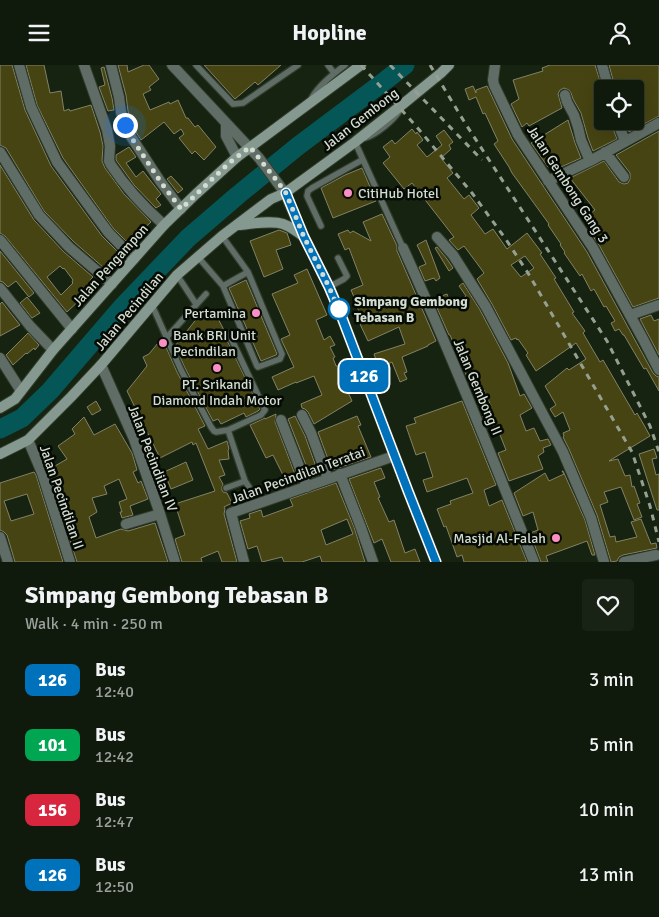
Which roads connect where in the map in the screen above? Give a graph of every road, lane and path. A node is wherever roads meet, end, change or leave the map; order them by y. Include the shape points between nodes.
1 (19, 65) edge
2 (111, 65) edge
3 (196, 65) edge
4 (298, 65) edge
5 (328, 65) edge
6 (345, 65) edge
7 (361, 65) edge
8 (449, 65) edge
9 (495, 65) edge
10 (602, 65) edge
11 (87, 67) edge
12 (178, 67) edge
13 (334, 73) junction
14 (606, 79) dead end
15 (565, 95) dead end
16 (308, 103) junction
17 (226, 123) junction
18 (658, 126) edge
19 (621, 130) edge
20 (356, 141) junction
21 (625, 141) junction
22 (250, 147) junction
23 (0, 152) edge
24 (605, 152) junction
25 (237, 157) junction
26 (362, 160) junction
27 (590, 161) junction
28 (624, 177) dead end
29 (548, 181) junction
30 (286, 193) junction
31 (181, 209) junction
32 (164, 225) junction
33 (238, 225) junction
34 (321, 226) dead end
35 (222, 236) junction
36 (304, 237) junction
37 (437, 237) dead end
38 (0, 239) edge
39 (403, 248) joint
40 (198, 257) junction
41 (338, 258) dead end
42 (134, 259) junction
43 (248, 271) junction
44 (177, 275) junction
45 (112, 284) junction
46 (223, 287) junction
47 (329, 287) junction
48 (0, 288) edge
49 (206, 294) dead end
50 (196, 304) junction
51 (152, 305) junction
52 (659, 305) edge
53 (630, 315) junction
54 (72, 329) junction
55 (229, 334) dead end
56 (166, 337) junction
57 (53, 350) junction
58 (0, 358) edge
59 (101, 365) junction
60 (659, 370) edge
61 (21, 391) junction
62 (0, 408) edge
63 (302, 415) dead end
64 (281, 421) dead end
65 (228, 430) junction
66 (28, 440) junction
67 (0, 454) edge
68 (394, 455) junction
69 (340, 475) junction
70 (328, 479) junction
71 (245, 481) junction
72 (249, 487) dead end
73 (307, 487) junction
74 (226, 488) dead end
75 (160, 514) junction
76 (126, 524) dead end
77 (0, 537) edge
78 (656, 555) dead end
79 (8, 562) edge
80 (70, 562) edge
81 (175, 562) edge
82 (244, 562) edge
83 (373, 562) edge
84 (436, 562) edge
85 (534, 562) edge
86 (604, 562) edge
87 (624, 562) edge

1 - 42 street via 31,107 57,162 108,232
2 - 31 street via 126,129
3 - 4 lane via 236,105
5 - 13 lane
6 - 13 lane
7 - 16 main road
8 - 20 main road, Jalan Gembong
9 - 29 street, Jalan Gembong Gang 3 via 494,85 518,135
10 - 14 street
11 - 32 street via 108,130 111,165 133,195
12 - 17 street
13 - 16 lane
15 - 27 street
16 - 22 main road
17 - 22 street
17 - 25 street via 226,136
18 - 21 street
19 - 21 street
20 - 26 lane, Jalan Gembong II
20 - 30 main road, Jalan Gembong
21 - 24 street
22 - 25 main road, Jalan Pengampon
22 - 30 street
23 - 45 street via 40,215
24 - 27 street
24 - 28 street
25 - 31 main road, Jalan Pengampon
26 - 34 lane via 308,191
26 - 39 lane, Jalan Gembong II
27 - 29 street
29 - 53 street, Jalan Gembong Gang 3 via 590,244
30 - 33 main road, Jalan Pecindilan via 271,199
30 - 36 street
31 - 32 main road, Jalan Pengampon
32 - 42 main road, Jalan Pengampon
33 - 35 main road, Jalan Pecindilan
33 - 36 main road via 282,223
35 - 40 main road, Jalan Pecindilan
35 - 43 lane
36 - 47 street
37 - 86 street via 453,255 486,307 563,452 591,518
38 - 54 street
39 - 85 street, Jalan Gembong II via 485,437
40 - 44 main road, Jalan Pecindilan
40 - 46 lane
41 - 47 lane via 347,276
42 - 45 main road, Jalan Pengampon
43 - 46 lane
43 - 46 lane via 282,354 280,359 258,367 255,364
44 - 50 lane
44 - 51 main road, Jalan Pecindilan
45 - 54 main road, Jalan Pengampon
47 - 68 street
48 - 57 street
49 - 50 lane
50 - 56 lane
51 - 56 lane
51 - 59 main road, Jalan Pecindilan
52 - 53 street
53 - 60 street, Jalan Gembong Gang 3
54 - 57 main road, Jalan Pengampon
55 - 65 lane via 265,411
56 - 65 lane via 212,430
57 - 61 main road, Jalan Pengampon
58 - 61 street
59 - 66 main road, Jalan Pecindilan
59 - 75 street, Jalan Pecindilan IV via 134,439
61 - 62 main road, Jalan Pengampon
63 - 70 street
64 - 73 street
65 - 71 lane
66 - 67 main road, Jalan Pecindilan
66 - 80 street, Jalan Pecindilan II
68 - 69 street, Jalan Pecindilan Teratai
68 - 84 street
69 - 70 street, Jalan Pecindilan Teratai
69 - 83 street
70 - 73 street, Jalan Pecindilan Teratai
71 - 72 lane
71 - 74 lane
73 - 82 street, Jalan Pecindilan Teratai via 231,513
75 - 76 street
75 - 81 street, Jalan Pecindilan IV
77 - 79 street
78 - 87 street

